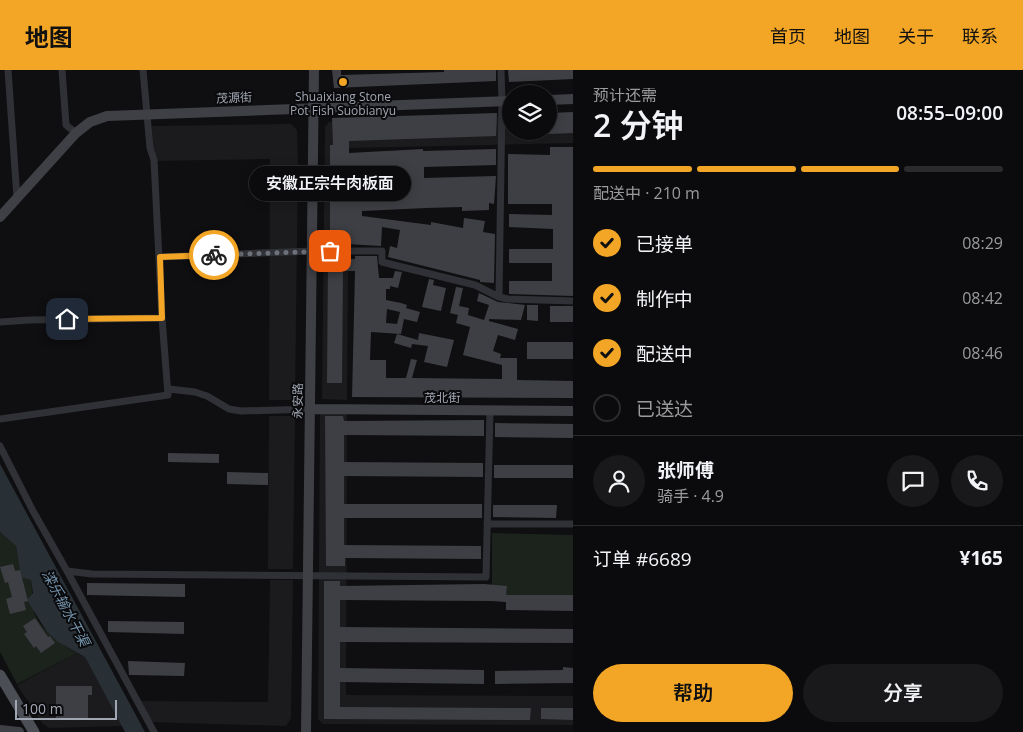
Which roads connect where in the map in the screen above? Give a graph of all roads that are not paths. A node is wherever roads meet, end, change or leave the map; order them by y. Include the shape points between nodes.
1 (8, 70) edge
2 (62, 70) edge
3 (143, 70) edge
4 (314, 70) edge
5 (501, 70) edge
6 (504, 85) edge
7 (573, 99) edge
8 (557, 100) edge
9 (502, 101) edge
10 (313, 108) junction
11 (147, 113) junction
12 (76, 133) junction
13 (505, 140) edge
14 (17, 198) junction
15 (0, 217) edge
16 (313, 251) junction
17 (160, 257) junction
18 (499, 297) junction
19 (573, 301) edge
20 (162, 318) junction
21 (0, 322) edge
22 (169, 389) junction
23 (311, 409) junction
24 (490, 411) junction
25 (573, 411) edge
26 (0, 418) edge
27 (0, 446) edge
28 (487, 524) junction
29 (573, 524) edge
30 (68, 571) junction
31 (308, 576) junction
32 (0, 675) edge
33 (0, 730) edge
34 (19, 732) edge
35 (34, 732) edge
36 (154, 732) edge
37 (306, 732) edge

1 - 14 street
2 - 12 street via 66,125
3 - 11 street
4 - 10 street, 永安路
5 - 6 street
7 - 8 street
9 - 10 street, 茂源街
10 - 11 street, 茂源街
10 - 16 street, 永安路
11 - 12 street, 茂源街 via 107,116 90,122
11 - 17 street via 154,160
12 - 14 street, 茂源街
13 - 18 street
14 - 15 street, 茂源街
16 - 17 street
16 - 18 street via 382,251 382,262 475,285
16 - 23 street, 永安路
17 - 20 street
18 - 19 street via 517,301
20 - 21 street
20 - 22 street
22 - 23 street via 195,392 229,409 241,411
22 - 26 street via 168,395
23 - 24 street, 茂北街
23 - 31 street, 永安路
24 - 25 street, 茂北街
24 - 28 street
27 - 30 street
28 - 29 street
28 - 31 street via 486,577
30 - 31 street
30 - 36 street
31 - 37 street, 永安路
32 - 35 main road
33 - 34 street

